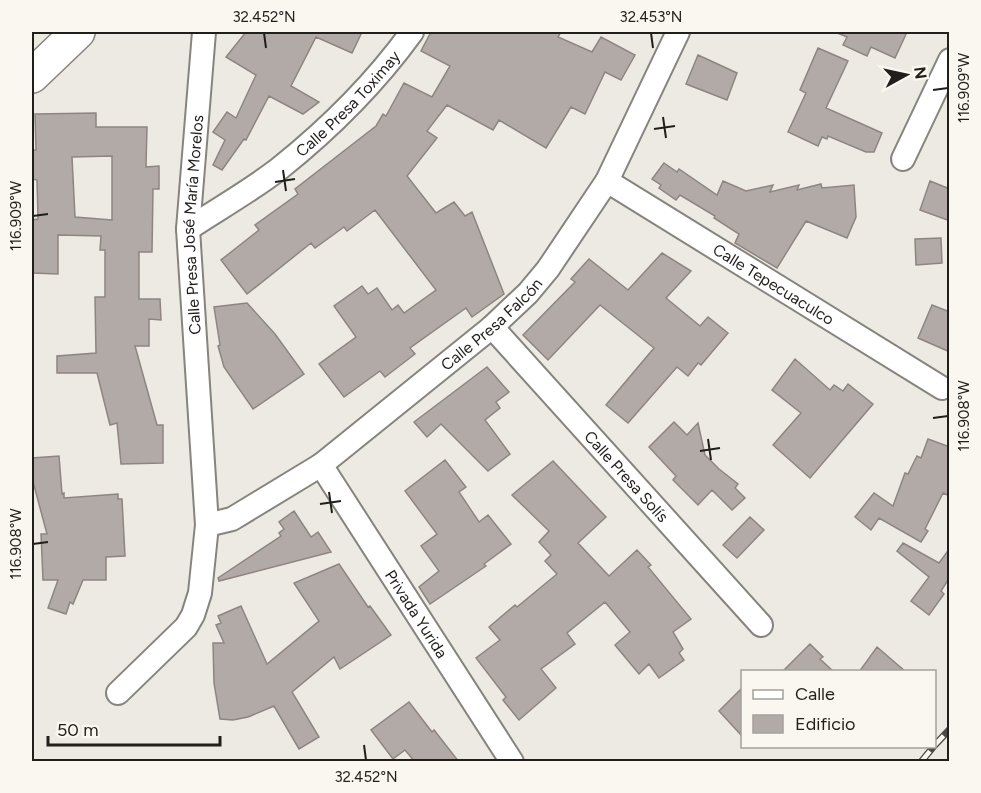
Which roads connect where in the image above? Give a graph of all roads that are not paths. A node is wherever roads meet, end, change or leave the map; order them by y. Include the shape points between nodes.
1 (78, 32) edge
2 (204, 32) edge
3 (412, 32) edge
4 (678, 32) edge
5 (950, 60) edge
6 (32, 76) edge
7 (903, 159) dead end
8 (607, 181) junction
9 (188, 229) junction
10 (492, 327) junction
11 (942, 388) dead end
12 (321, 465) junction
13 (207, 525) junction
14 (761, 626) dead end
15 (118, 693) dead end
16 (512, 762) edge

1 - 6 main road
2 - 9 street, Calle Presa José María Morelos
3 - 9 street, Calle Presa Toximay via 368,88 327,128 279,169
4 - 8 street, Calle Presa Falcón
5 - 7 street
8 - 10 street, Calle Presa Falcón via 548,269
8 - 11 street, Calle Tepecuaculco
9 - 13 street, Calle Presa José María Morelos
10 - 12 street, Calle Presa Falcón
10 - 14 street, Calle Presa Solís
12 - 13 street, Calle Presa Falcón via 232,519
12 - 16 street, Privada Yurida
13 - 15 street, Calle Presa José María Morelos via 200,593 193,615 186,627

